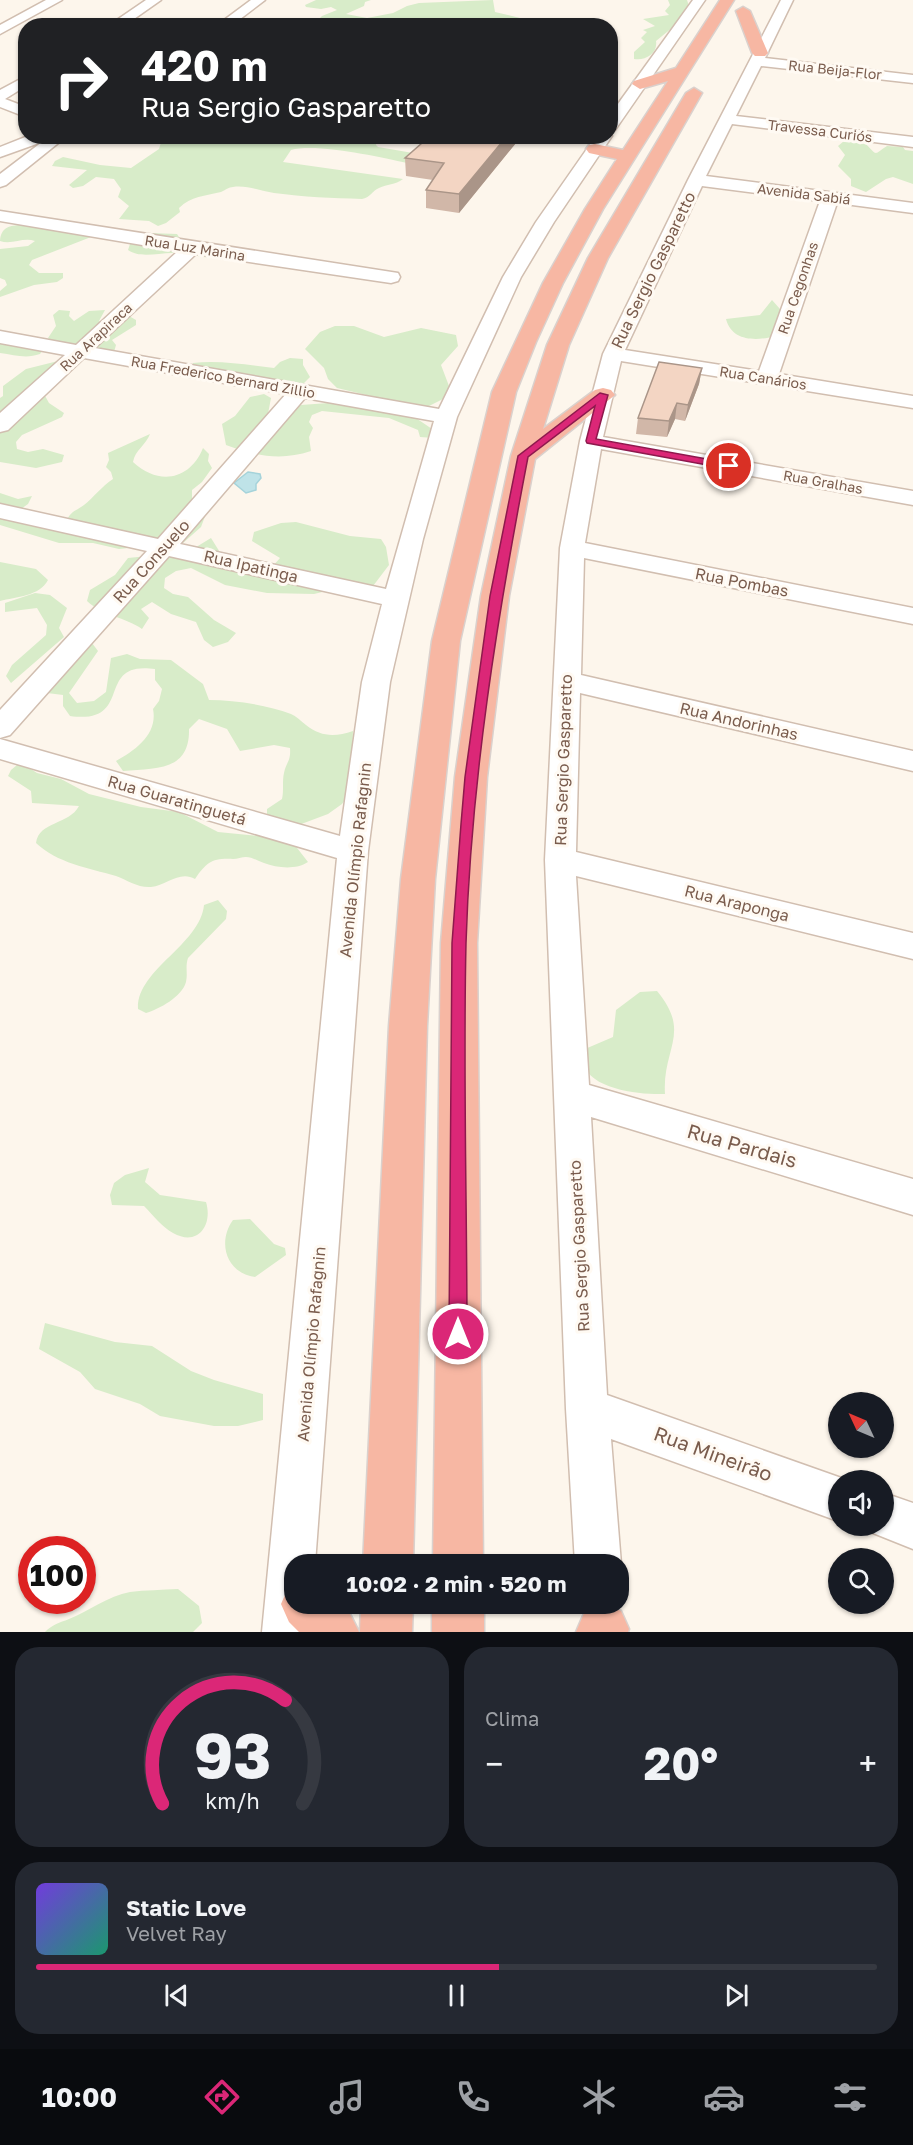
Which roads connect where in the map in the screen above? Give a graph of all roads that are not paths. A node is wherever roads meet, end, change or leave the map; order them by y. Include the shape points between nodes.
1 (56, 0) edge
2 (155, 0) edge
3 (259, 0) edge
4 (699, 0) edge
5 (787, 0) edge
6 (740, 4) edge
7 (22, 18) edge
8 (127, 18) edge
9 (233, 18) edge
10 (18, 20) edge
11 (0, 30) edge
12 (758, 57) junction
13 (683, 71) junction
14 (913, 79) edge
15 (640, 84) junction
16 (18, 85) edge
17 (0, 96) edge
18 (0, 102) edge
19 (18, 110) edge
20 (727, 119) junction
21 (618, 125) edge
22 (618, 132) edge
23 (913, 142) edge
24 (22, 144) edge
25 (50, 144) edge
26 (607, 144) edge
27 (609, 144) edge
28 (0, 152) edge
29 (696, 180) junction
30 (0, 182) edge
31 (830, 198) junction
32 (913, 208) edge
33 (0, 216) edge
34 (192, 248) junction
35 (391, 277) dead end
36 (0, 337) edge
37 (81, 351) junction
38 (613, 354) junction
39 (766, 379) junction
40 (300, 391) junction
41 (603, 395) junction
42 (913, 402) edge
43 (446, 417) junction
44 (0, 425) edge
45 (591, 441) junction
46 (524, 456) junction
47 (913, 498) edge
48 (0, 511) edge
49 (165, 546) junction
50 (572, 548) junction
51 (396, 599) junction
52 (913, 616) edge
53 (566, 681) junction
54 (0, 728) edge
55 (0, 749) edge
56 (913, 761) edge
57 (353, 851) junction
58 (560, 860) junction
59 (913, 946) edge
60 (572, 1096) junction
61 (913, 1197) edge
62 (587, 1409) junction
63 (828, 1495) edge
64 (894, 1519) edge
65 (913, 1526) edge
66 (298, 1554) edge
67 (388, 1554) edge
68 (458, 1554) edge
69 (597, 1554) edge
70 (310, 1614) edge
71 (387, 1614) edge
72 (458, 1614) edge
73 (333, 1632) edge
74 (386, 1632) edge
75 (458, 1632) edge

1 - 7 street
2 - 8 street
3 - 9 street
4 - 15 street, Avenida Olímpio Rafagnin
5 - 12 street, Rua Sergio Gasparetto
6 - 12 highway
6 - 13 highway
6 - 46 highway via 598,258 558,345
10 - 11 street
12 - 14 street, Rua Beija-Flor
12 - 20 street, Rua Sergio Gasparetto
13 - 15 highway
13 - 22 highway
15 - 21 street, Avenida Olímpio Rafagnin
16 - 17 street
18 - 19 street
20 - 23 street, Travessa Curiós
20 - 29 street, Rua Sergio Gasparetto
24 - 28 street
25 - 30 street
26 - 43 street, Avenida Olímpio Rafagnin via 544,222 512,277
27 - 67 highway via 594,209 553,283 504,392 446,641 418,879 408,1026
29 - 31 street, Avenida Sabiá
29 - 38 street, Rua Sergio Gasparetto
31 - 32 street, Avenida Sabiá
31 - 39 street, Rua Cegonhas
33 - 34 street, Rua Luz Marina
34 - 35 street, Rua Luz Marina
34 - 37 street, Rua Arapiraca
36 - 37 street, Rua Frederico Bernard Zillio
37 - 40 street, Rua Frederico Bernard Zillio
37 - 44 street, Rua Arapiraca
38 - 39 street, Rua Canários
38 - 41 street, Rua Sergio Gasparetto
39 - 42 street, Rua Canários
40 - 43 street, Rua Frederico Bernard Zillio
40 - 49 street, Rua Consuelo
41 - 45 street, Rua Sergio Gasparetto
41 - 46 highway
43 - 51 street, Avenida Olímpio Rafagnin
45 - 47 street, Rua Gralhas
45 - 50 street, Rua Sergio Gasparetto
46 - 68 highway via 495,596 471,777 459,943
48 - 49 street, Rua Ipatinga
49 - 51 street, Rua Ipatinga
49 - 54 street, Rua Consuelo
50 - 52 street, Rua Pombas
50 - 53 street, Rua Sergio Gasparetto
51 - 57 street, Avenida Olímpio Rafagnin via 376,682
53 - 56 street, Rua Andorinhas
53 - 58 street, Rua Sergio Gasparetto
55 - 57 street, Rua Guaratinguetá
57 - 66 street, Avenida Olímpio Rafagnin
58 - 59 street, Rua Araponga
58 - 60 street, Rua Sergio Gasparetto
60 - 61 street, Rua Pardais
60 - 62 street, Rua Sergio Gasparetto
62 - 63 street, Rua Mineirão
62 - 69 street, Rua Sergio Gasparetto
64 - 65 street
70 - 73 highway via 328,1623
71 - 74 highway
72 - 75 highway

